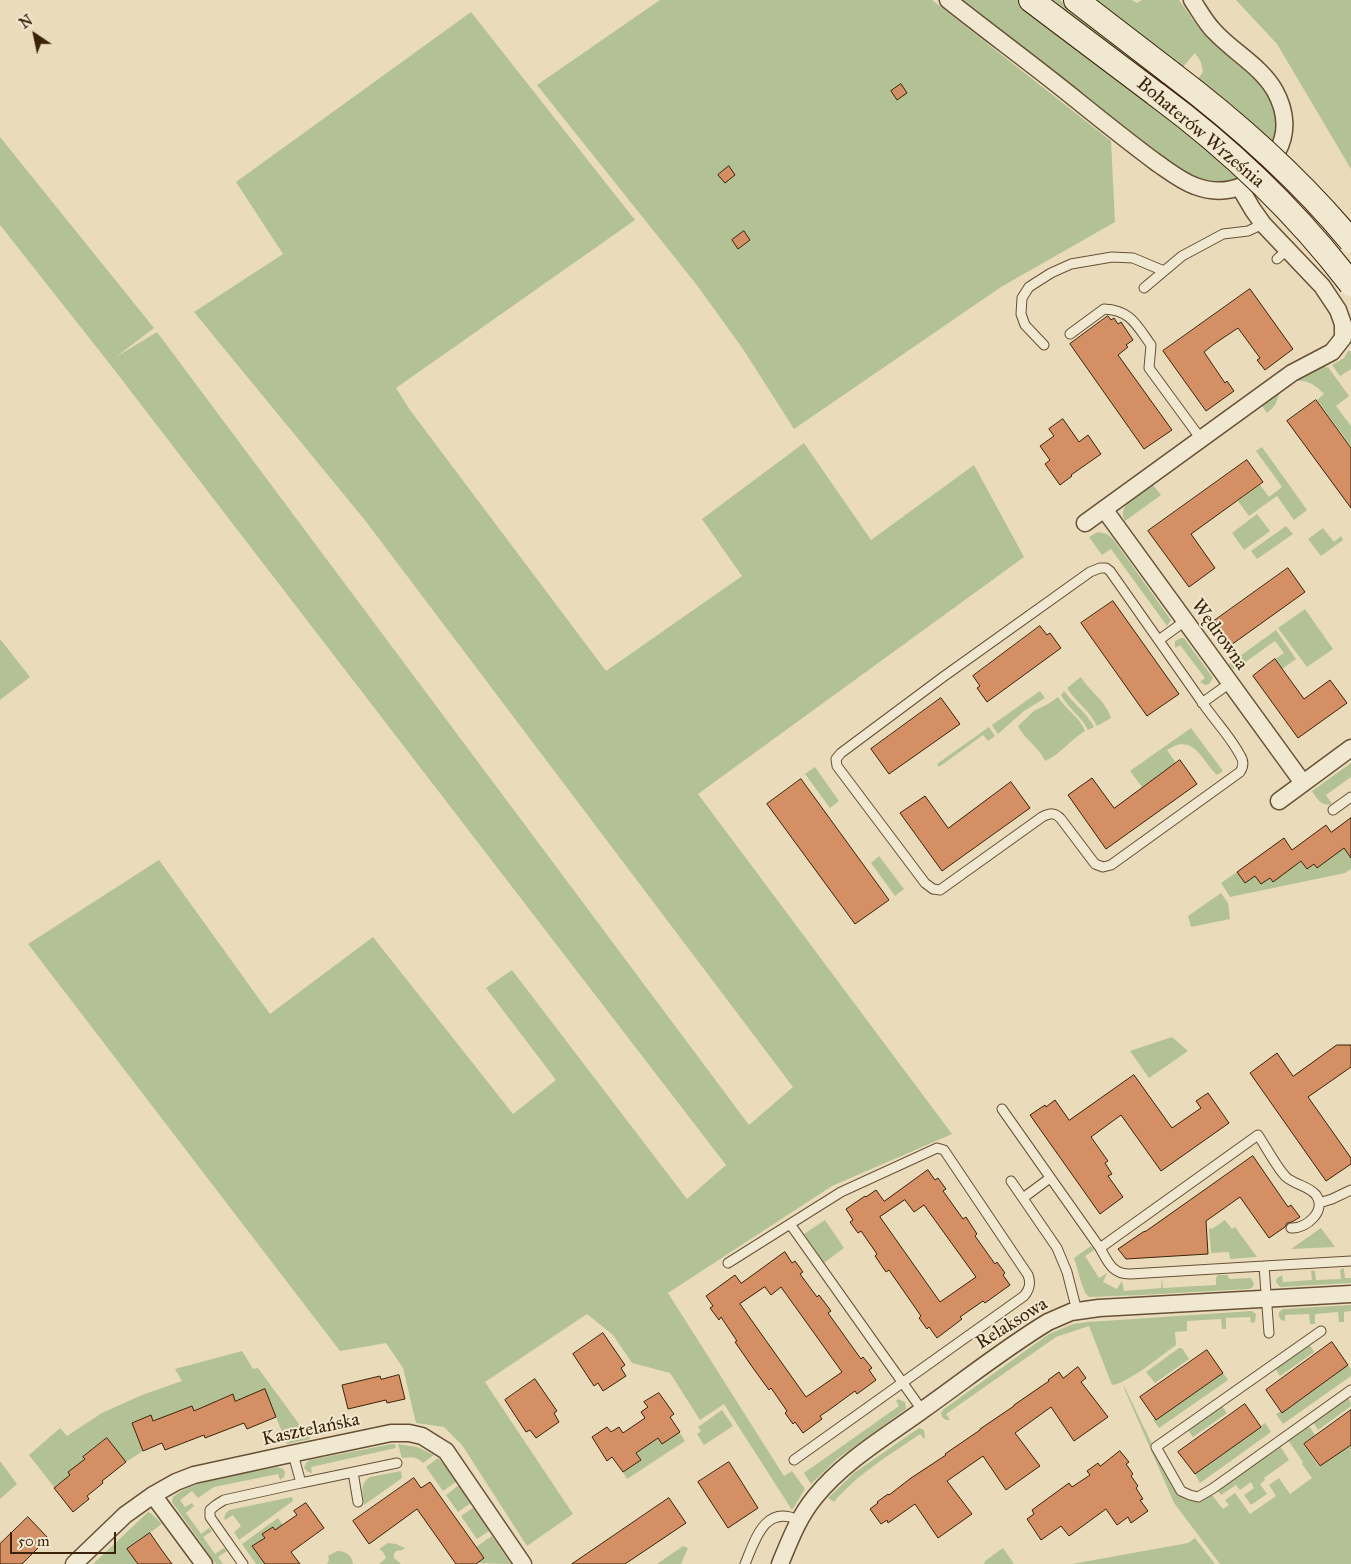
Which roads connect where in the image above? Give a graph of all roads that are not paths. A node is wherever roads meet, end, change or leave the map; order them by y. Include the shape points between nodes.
1 (948, 0) edge
2 (1031, 0) edge
3 (1076, 0) edge
4 (1192, 0) edge
5 (1240, 188) junction
6 (1263, 224) junction
7 (1351, 241) edge
8 (1164, 271) junction
9 (1351, 284) edge
10 (1144, 288) dead end
11 (1070, 334) dead end
12 (1347, 340) edge
13 (1044, 345) dead end
14 (1201, 439) junction
15 (1104, 509) junction
16 (1085, 523) dead end
17 (1185, 621) junction
18 (1159, 640) junction
19 (1230, 683) junction
20 (1202, 703) junction
21 (1351, 748) edge
22 (1303, 783) junction
23 (1351, 797) edge
24 (1279, 801) dead end
25 (1333, 810) dead end
26 (1002, 1109) dead end
27 (1050, 1178) junction
28 (1011, 1181) dead end
29 (1351, 1190) edge
30 (1023, 1198) junction
31 (1319, 1203) junction
32 (790, 1224) junction
33 (1291, 1228) dead end
34 (1100, 1248) junction
35 (1351, 1261) edge
36 (728, 1263) dead end
37 (1264, 1266) junction
38 (1351, 1294) edge
39 (1266, 1299) junction
40 (1077, 1311) junction
41 (1321, 1331) dead end
42 (1269, 1333) dead end
43 (903, 1382) junction
44 (1351, 1390) edge
45 (922, 1410) junction
46 (293, 1454) junction
47 (794, 1460) dead end
48 (397, 1463) dead end
49 (353, 1472) junction
50 (301, 1483) junction
51 (153, 1495) junction
52 (358, 1502) dead end
53 (798, 1520) junction
54 (74, 1564) edge
55 (204, 1564) edge
56 (243, 1564) edge
57 (523, 1564) edge
58 (745, 1564) edge
59 (780, 1564) edge

1 - 5 street via 1178,178 1213,190
2 - 9 main road, Bohaterów Września, bridge via 1218,143 1307,231
3 - 7 main road, Bohaterów Września, bridge via 1259,144
4 - 5 street via 1213,31 1265,76 1282,106 1285,132 1273,161 1252,182
5 - 6 street
6 - 8 lane via 1248,231 1223,234 1182,256
6 - 12 street via 1282,255 1331,297 1342,317
8 - 10 lane
8 - 13 lane via 1133,258 1112,257 1071,264 1051,273 1029,288 1022,298 1021,314 1025,326
11 - 14 lane via 1104,309 1132,318 1151,345 1149,368
12 - 14 street via 1332,352 1292,373
14 - 15 street
15 - 16 street
15 - 17 street, Wędrowna
17 - 18 lane
17 - 19 street, Wędrowna
18 - 20 lane
18 - 20 lane via 1110,571 1095,569 841,753 836,763 925,883 933,889 940,890 1049,814 1057,814 1095,864 1103,867 1111,865 1243,768 1240,754
19 - 20 lane
19 - 22 street, Wędrowna
21 - 22 street
22 - 24 street
23 - 25 lane
26 - 27 lane
27 - 30 lane
27 - 34 lane
28 - 30 lane
29 - 31 lane
30 - 40 lane via 1057,1248
31 - 33 lane via 1312,1220 1298,1229
31 - 34 lane via 1311,1190 1285,1176 1258,1135
32 - 36 lane
32 - 43 lane
32 - 43 lane via 841,1192 937,1148 944,1150 1028,1275 1030,1286 1024,1296
34 - 37 lane via 1114,1269 1123,1274
35 - 37 lane
37 - 39 lane
38 - 39 street, Relaksowa
39 - 40 street, Relaksowa
39 - 42 lane
40 - 45 street, Relaksowa via 1041,1326
41 - 44 lane via 1156,1447 1181,1491 1198,1496
43 - 45 lane
43 - 47 lane
45 - 53 street, Relaksowa via 830,1479
46 - 50 lane
46 - 51 street, Kasztelańska via 194,1475
46 - 57 street, Kasztelańska via 391,1434 422,1436 446,1451
48 - 49 lane
49 - 50 lane
49 - 52 lane
50 - 56 lane via 224,1500 210,1510 210,1517
51 - 54 street, Kasztelańska via 125,1515
51 - 55 street
53 - 58 lane via 781,1516 768,1521
53 - 59 street, Relaksowa

